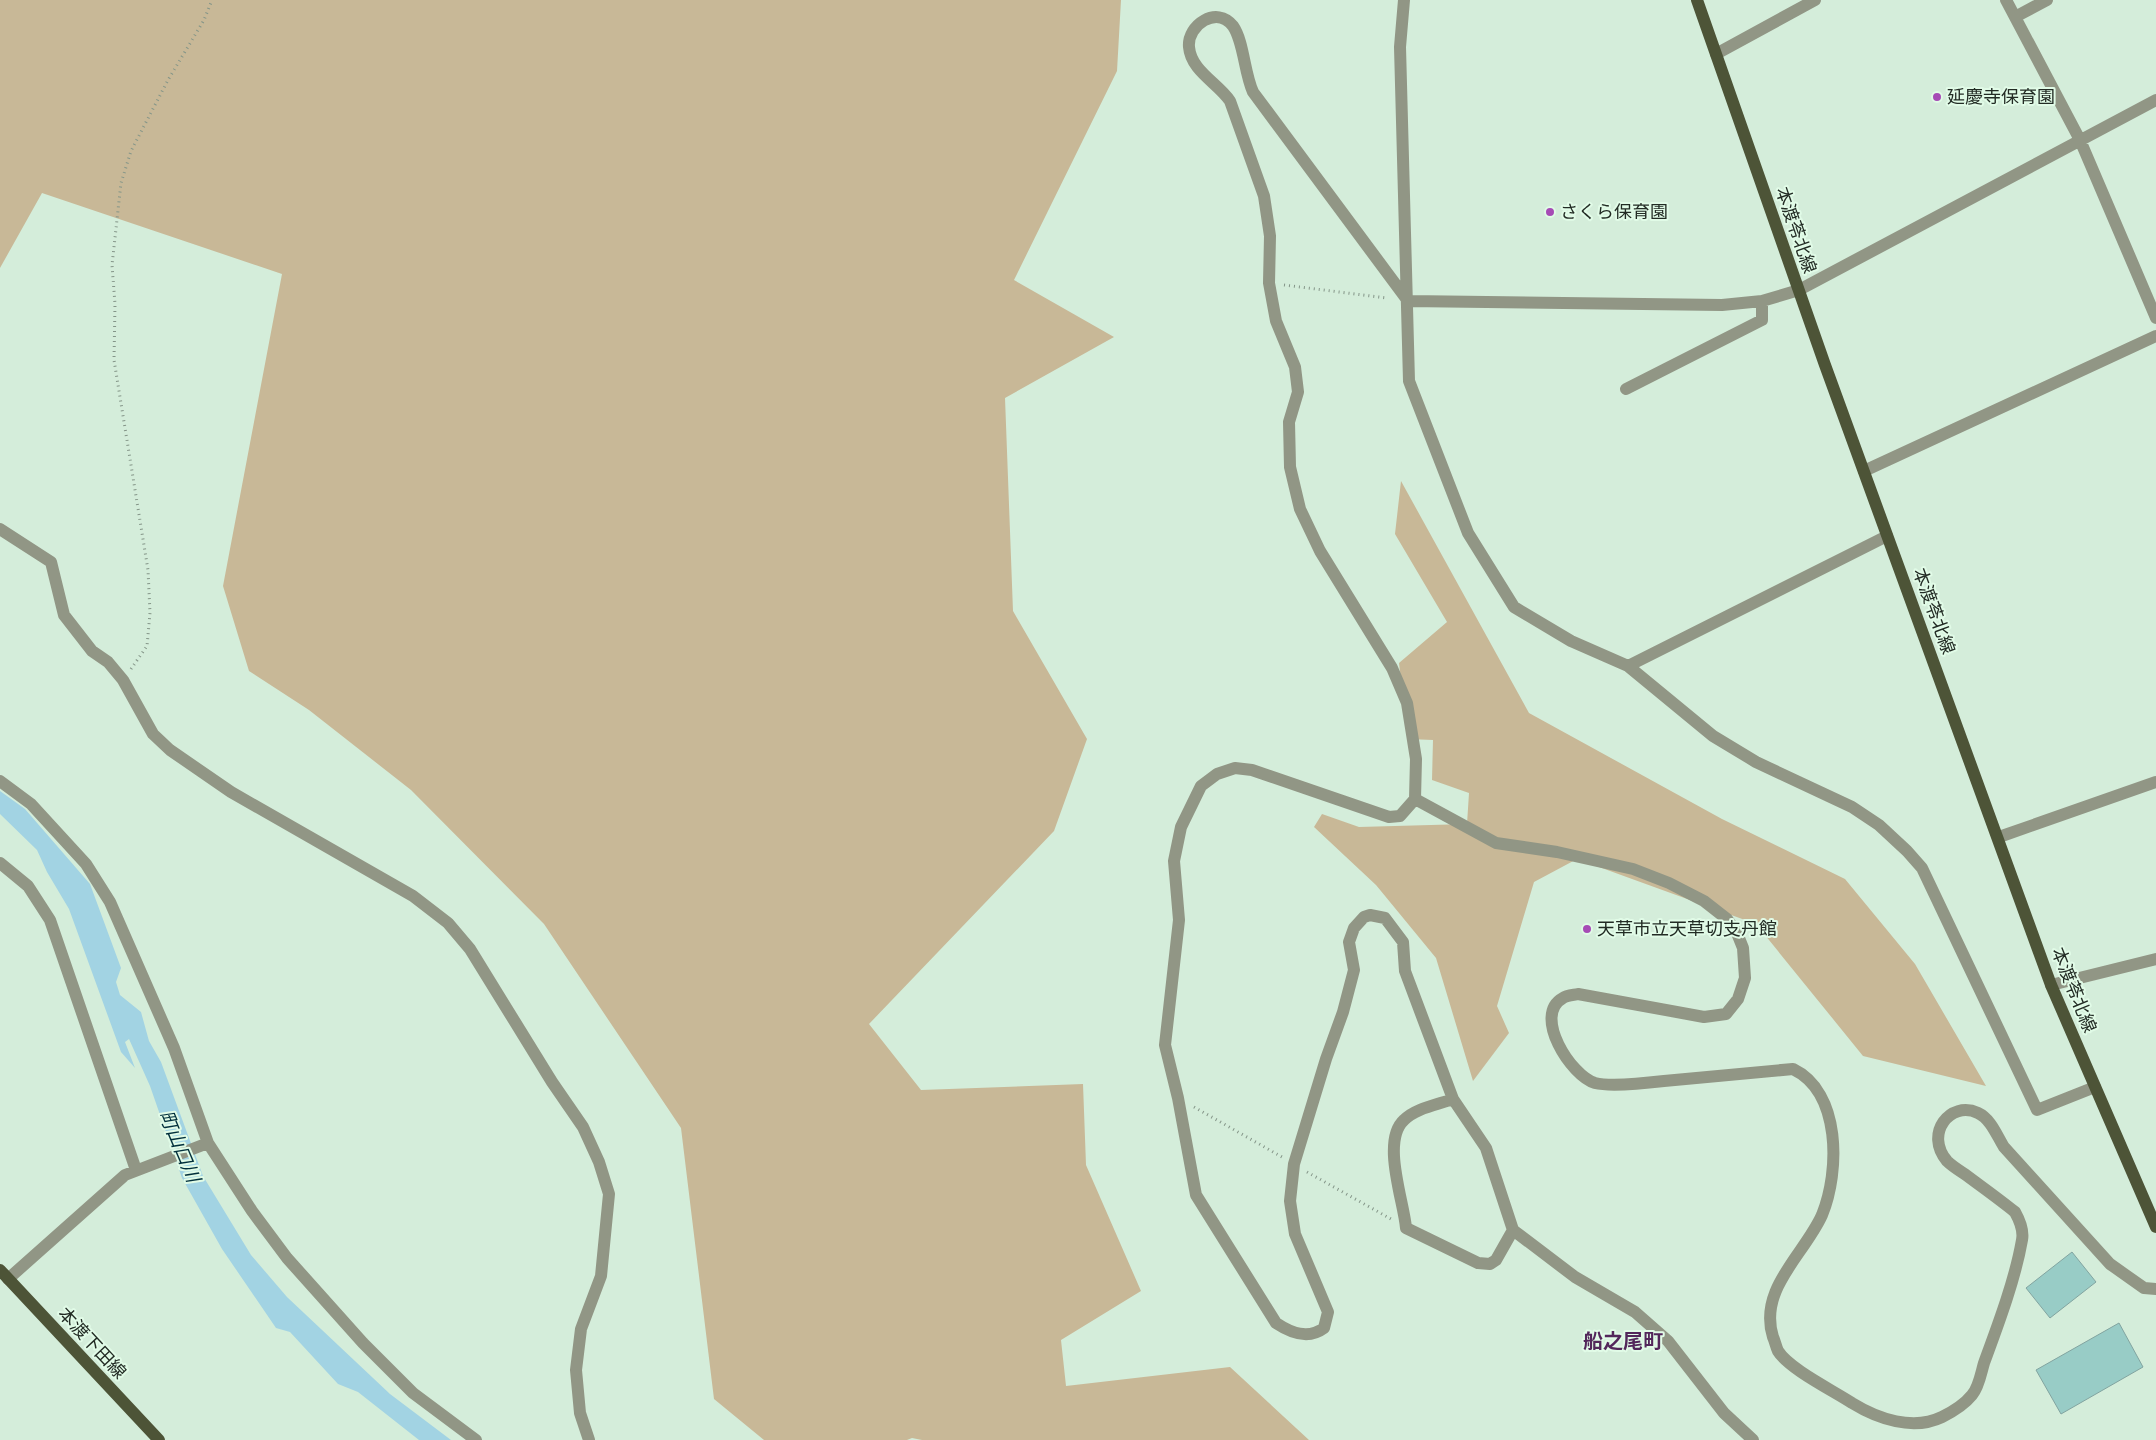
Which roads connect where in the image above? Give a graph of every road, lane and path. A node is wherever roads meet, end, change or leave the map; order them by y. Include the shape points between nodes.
1 (212, 0) edge
2 (1404, 0) edge
3 (1697, 0) edge
4 (1816, 0) edge
5 (2006, 0) edge
6 (2046, 0) edge
7 (2015, 17) junction
8 (1716, 54) junction
9 (2156, 100) edge
10 (2080, 140) junction
11 (1270, 283) junction
12 (1798, 290) junction
13 (1762, 300) junction
14 (1408, 301) junction
15 (2156, 318) edge
16 (2156, 336) edge
17 (1626, 390) dead end
18 (1864, 471) junction
19 (0, 530) edge
20 (1887, 536) junction
21 (1628, 666) junction
22 (123, 680) junction
23 (0, 781) edge
24 (2156, 782) edge
25 (1415, 800) junction
26 (1999, 837) junction
27 (0, 862) edge
28 (2156, 959) edge
29 (2051, 985) junction
30 (2095, 1088) junction
31 (1453, 1099) junction
32 (1199, 1110) dead end
33 (208, 1143) junction
34 (1294, 1164) junction
35 (140, 1169) junction
36 (1307, 1172) dead end
37 (2156, 1225) edge
38 (1406, 1228) junction
39 (1513, 1230) junction
40 (4, 1274) edge
41 (2156, 1289) edge
42 (159, 1440) edge
43 (476, 1440) edge
44 (589, 1440) edge
45 (1753, 1440) edge

1 - 22 path via 131,151 121,183 112,265 114,360 148,570 150,613 147,646
2 - 14 street via 1400,47
3 - 8 main road, 本渡苓北線
4 - 8 street
5 - 7 street
6 - 7 street
7 - 10 street
8 - 12 main road, 本渡苓北線
9 - 10 street
10 - 12 street
10 - 15 street
11 - 14 path
11 - 14 street via 1270,236 1264,196 1255,166 1230,101 1199,70 1189,48 1195,27 1202,20 1222,18 1237,32 1253,92
11 - 25 street via 1276,321 1295,367 1298,392 1289,422 1290,467 1300,509 1320,551 1392,668 1407,703 1416,759
12 - 13 street
12 - 18 main road, 本渡苓北線
13 - 14 street via 1722,305
13 - 17 street via 1762,320
14 - 21 street via 1409,381 1468,533 1514,607 1572,641
16 - 18 street
18 - 20 main road, 本渡苓北線
19 - 22 street via 51,562 64,615 92,651 108,662
20 - 21 street
20 - 26 main road, 本渡苓北線
21 - 30 street via 1713,736 1756,762 1852,807 1907,851 1922,868 2037,1110
22 - 44 street via 153,734 170,750 231,792 413,896 448,923 479,963 583,1127 599,1162 608,1194 601,1276 581,1329 576,1370 580,1413
23 - 33 street via 30,804 86,864 110,902 174,1048
24 - 26 street
25 - 34 street via 1400,816 1389,817 1252,770 1235,768 1217,774 1201,786 1181,827 1174,861 1178,920 1165,1045 1196,1194 1276,1323 1290,1332 1316,1334 1324,1328 1328,1312 1295,1234 1290,1201
25 - 41 street via 1496,842 1633,869 1669,883 1704,902 1727,919 1737,933 1743,948 1745,978 1738,999 1726,1014 1704,1017 1578,994 1563,998 1554,1009 1551,1022 1558,1046 1575,1070 1595,1083 1641,1083 1793,1069 1806,1075 1822,1095 1830,1116 1833,1170 1828,1192 1822,1215 1775,1291 1769,1311 1778,1351 1790,1364 1861,1409 1890,1421 1935,1420 1958,1409 1974,1394 2023,1239 2022,1223 2016,1212 1947,1161 1938,1144 1939,1128 1946,1118 1963,1111 1978,1113 1992,1126 2004,1147 2110,1264 2144,1288
26 - 29 main road, 本渡苓北線
27 - 35 street via 28,886 50,920
28 - 29 street
29 - 30 main road, 本渡苓北線
30 - 37 main road, 本渡苓北線
31 - 34 street via 1405,971 1403,942 1385,918 1364,916 1354,928 1349,942 1354,970 1344,1012
31 - 38 street via 1416,1112 1402,1121 1396,1134 1394,1150
31 - 39 street via 1486,1148
32 - 34 path
33 - 35 street
33 - 43 street via 287,1258 357,1336 413,1393
35 - 40 street via 125,1175
36 - 38 path
38 - 39 street via 1478,1263 1490,1264 1496,1260
39 - 45 street via 1575,1277 1634,1312 1668,1342 1724,1413
40 - 42 main road, 本渡下田線

